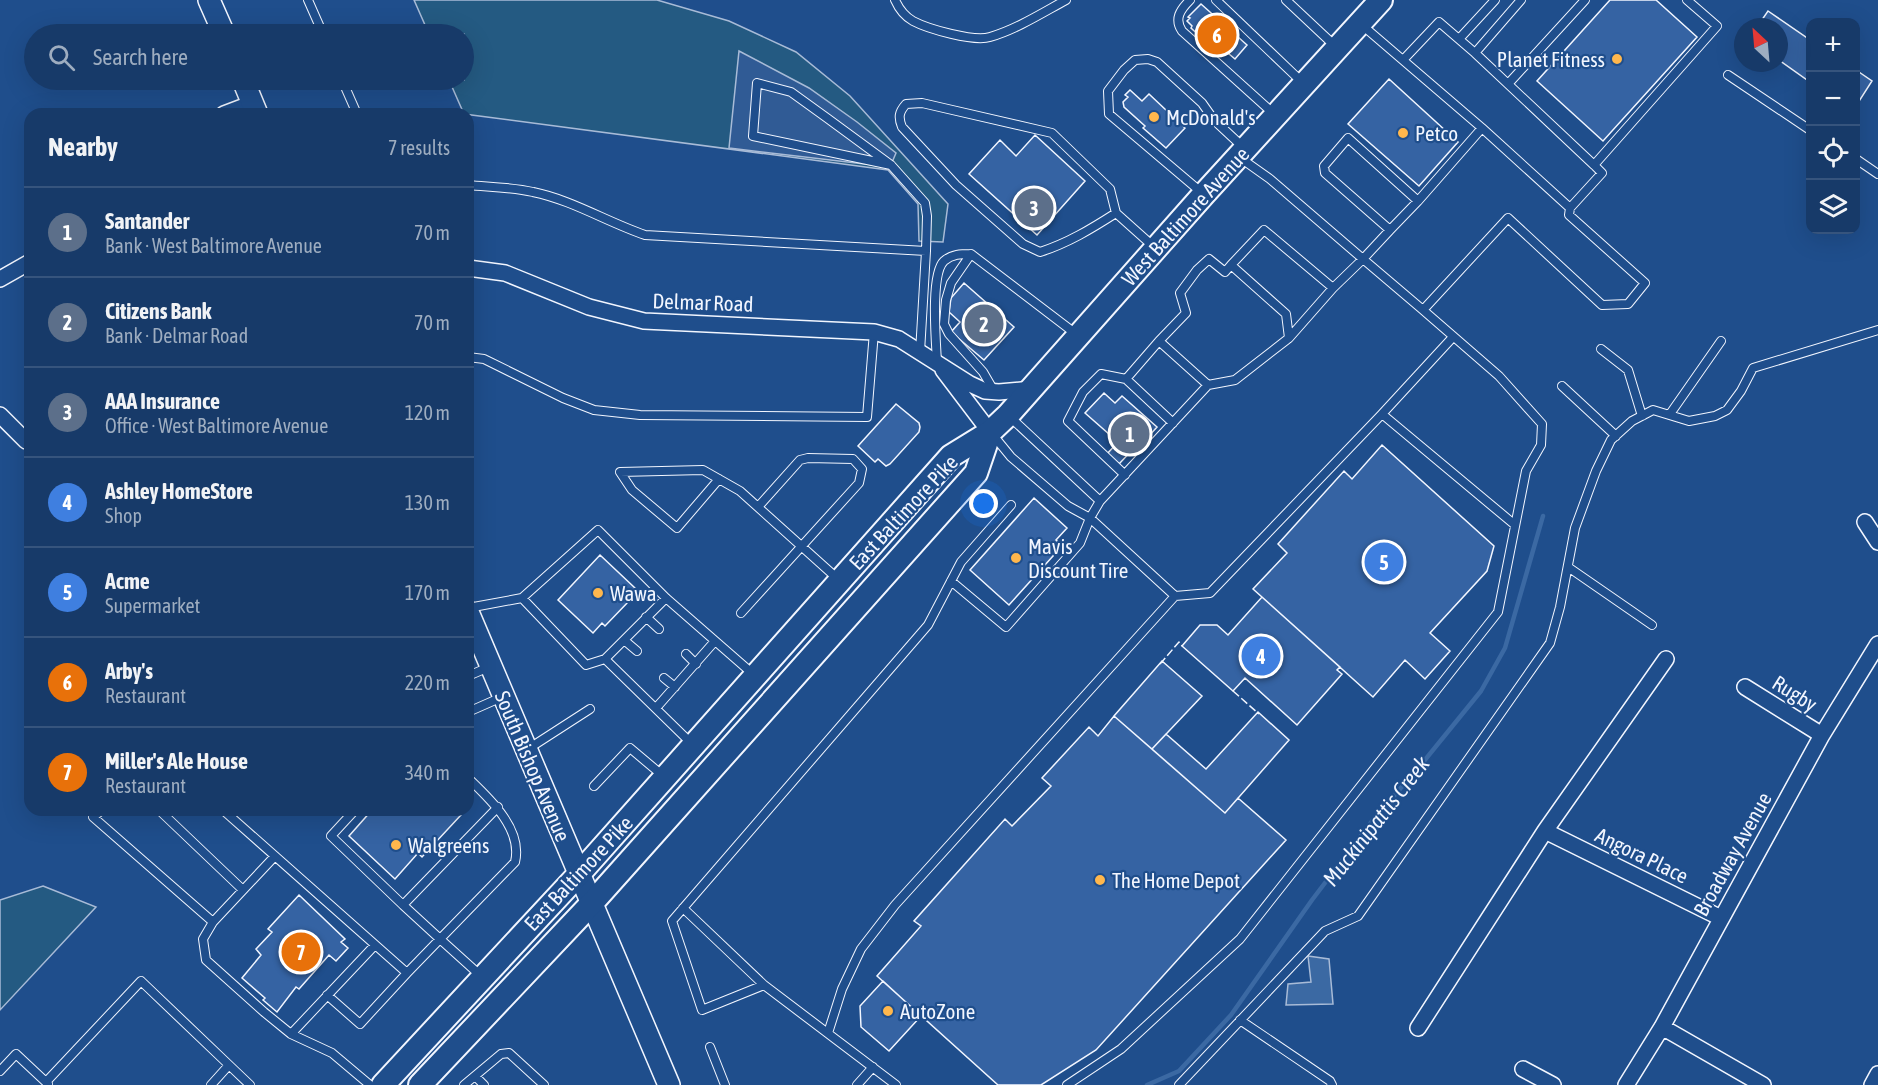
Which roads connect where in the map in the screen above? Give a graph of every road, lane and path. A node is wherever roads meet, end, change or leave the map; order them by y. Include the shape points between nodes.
1 (208, 0) edge
2 (308, 0) edge
3 (895, 0) edge
4 (1066, 0) edge
5 (1190, 0) edge
6 (1216, 0) edge
7 (1286, 0) edge
8 (1382, 0) edge
9 (1495, 0) edge
10 (1521, 0) edge
11 (1585, 0) edge
12 (1687, 0) edge
13 (1360, 23) junction
14 (219, 24) edge
15 (319, 24) edge
16 (1459, 39) junction
17 (1337, 48) junction
18 (1475, 53) junction
19 (1403, 60) junction
20 (1728, 75) dead end
21 (1304, 84) junction
22 (1508, 84) junction
23 (247, 90) edge
24 (346, 90) edge
25 (255, 108) edge
26 (354, 108) edge
27 (1276, 115) junction
28 (1806, 127) edge
29 (1482, 128) junction
30 (1242, 152) junction
31 (1860, 162) edge
32 (891, 165) junction
33 (1594, 165) junction
34 (1878, 174) edge
35 (474, 186) edge
36 (1204, 194) junction
37 (1418, 201) junction
38 (1570, 208) junction
39 (1116, 213) junction
40 (1390, 230) junction
41 (1156, 248) junction
42 (926, 251) junction
43 (971, 255) junction
44 (1363, 259) junction
45 (24, 265) edge
46 (1231, 265) junction
47 (474, 269) edge
48 (0, 279) edge
49 (1333, 288) junction
50 (1422, 310) junction
51 (1878, 330) edge
52 (874, 332) junction
53 (1077, 335) junction
54 (1452, 337) junction
55 (1288, 338) junction
56 (1159, 340) junction
57 (1721, 341) dead end
58 (1601, 349) dead end
59 (920, 352) junction
60 (474, 358) edge
61 (938, 363) junction
62 (1126, 379) junction
63 (1208, 385) junction
64 (1562, 386) dead end
65 (1032, 389) junction
66 (994, 392) junction
67 (1382, 414) junction
68 (1670, 414) junction
69 (0, 415) edge
70 (1008, 415) junction
71 (1642, 416) junction
72 (1173, 423) junction
73 (990, 432) junction
74 (1616, 436) junction
75 (24, 439) edge
76 (1125, 475) junction
77 (719, 479) junction
78 (1100, 501) junction
79 (1011, 505) dead end
80 (758, 507) junction
81 (1090, 518) junction
82 (1864, 522) dead end
83 (1515, 525) junction
84 (1878, 542) edge
85 (801, 546) junction
86 (1568, 567) junction
87 (840, 581) junction
88 (951, 581) junction
89 (1175, 596) junction
90 (522, 598) junction
91 (666, 598) junction
92 (474, 609) edge
93 (812, 613) junction
94 (741, 614) dead end
95 (646, 617) junction
96 (474, 625) edge
97 (1652, 625) dead end
98 (659, 629) dead end
99 (834, 632) junction
100 (624, 640) junction
101 (716, 641) junction
102 (1878, 644) edge
103 (637, 651) dead end
104 (686, 654) dead end
105 (605, 659) junction
106 (1666, 659) dead end
107 (696, 664) junction
108 (491, 666) junction
109 (474, 673) edge
110 (755, 676) junction
111 (664, 678) dead end
112 (675, 687) junction
113 (1745, 687) dead end
114 (504, 696) junction
115 (656, 708) junction
116 (474, 709) edge
117 (590, 709) dead end
118 (1822, 735) junction
119 (694, 745) junction
120 (527, 750) junction
121 (665, 778) junction
122 (474, 784) edge
123 (594, 786) dead end
124 (498, 807) junction
125 (94, 816) edge
126 (165, 816) edge
127 (230, 816) edge
128 (349, 816) edge
129 (1545, 831) junction
130 (275, 856) junction
131 (579, 874) junction
132 (243, 890) junction
133 (592, 903) junction
134 (403, 906) junction
135 (683, 908) junction
136 (1721, 918) junction
137 (213, 922) junction
138 (440, 939) junction
139 (375, 945) junction
140 (407, 973) junction
141 (482, 977) junction
142 (764, 986) junction
143 (327, 995) junction
144 (1240, 1020) junction
145 (1662, 1027) junction
146 (1418, 1028) dead end
147 (828, 1033) junction
148 (291, 1034) junction
149 (710, 1047) dead end
150 (229, 1065) junction
151 (873, 1067) junction
152 (1523, 1069) dead end
153 (0, 1071) edge
154 (1878, 1074) edge
155 (475, 1076) junction
156 (48, 1083) edge
157 (212, 1085) edge
158 (250, 1085) edge
159 (370, 1085) edge
160 (383, 1085) edge
161 (420, 1085) edge
162 (464, 1085) edge
163 (484, 1085) edge
164 (544, 1085) edge
165 (669, 1085) edge
166 (725, 1085) edge
167 (857, 1085) edge
168 (896, 1085) edge
169 (1067, 1085) edge
170 (1179, 1085) edge
171 (1332, 1085) edge
172 (1553, 1085) edge
173 (1626, 1085) edge
174 (1763, 1085) edge
175 (1872, 1085) edge

1 - 14 main road
2 - 15 lane
3 - 4 lane via 904,15 921,24 988,38
5 - 27 lane via 1178,17 1182,32
6 - 21 lane
7 - 17 lane
8 - 13 main road, West Baltimore Avenue
9 - 16 lane
10 - 18 lane
11 - 22 lane
12 - 33 lane via 1717,26
13 - 17 main road, West Baltimore Avenue
13 - 19 lane
16 - 18 lane
16 - 19 lane via 1439,22
17 - 21 main road, West Baltimore Avenue
18 - 22 lane
19 - 29 lane
20 - 28 lane
21 - 27 main road, West Baltimore Avenue
22 - 33 lane
23 - 25 main road
24 - 26 lane
27 - 30 main road, West Baltimore Avenue
29 - 37 lane
29 - 38 lane
30 - 36 main road, West Baltimore Avenue
30 - 36 lane via 1202,103 1157,62 1135,60 1124,70 1108,91 1109,114
30 - 44 lane
31 - 34 lane
32 - 32 lane via 791,92 757,83 753,136
32 - 42 lane via 925,203
33 - 38 lane via 1602,173
35 - 42 lane via 533,192 579,206 645,235
36 - 41 main road, West Baltimore Avenue
37 - 40 lane
37 - 40 lane via 1348,138 1324,166 1325,173
38 - 50 lane via 1569,214 1645,283 1628,304 1602,305 1508,218
39 - 39 lane via 1110,189 1052,133 922,103 906,104 900,111 902,128 956,185 1023,244 1040,252 1059,246
39 - 41 lane
40 - 44 lane
41 - 53 main road, West Baltimore Avenue
42 - 59 lane
43 - 53 lane
43 - 61 lane via 956,254 944,261 937,272
43 - 66 lane via 951,283 944,324
44 - 49 lane
44 - 50 lane
45 - 48 street
46 - 49 lane via 1264,230
46 - 55 lane via 1286,314
46 - 56 lane via 1225,272 1209,259 1197,270 1180,293 1186,313
47 - 52 street, Delmar Road via 505,273 589,308 644,321
49 - 55 lane
50 - 54 lane
51 - 68 lane via 1753,368 1727,410 1714,416 1689,421
52 - 59 street, Delmar Road via 899,339
52 - 60 lane via 867,417 640,415 594,410
53 - 65 main road, West Baltimore Avenue
54 - 67 lane
54 - 83 lane via 1499,376 1542,424 1541,445 1526,471
55 - 63 lane via 1235,380
56 - 62 lane
56 - 63 lane
57 - 68 lane
58 - 71 lane via 1628,370
59 - 61 street, Delmar Road
61 - 66 street, Delmar Road via 970,384
61 - 73 street, Delmar Road
62 - 72 lane
62 - 76 lane via 1101,374 1083,392 1068,421
63 - 72 lane
64 - 74 lane
65 - 66 street, Delmar Road
65 - 70 main road, West Baltimore Avenue
67 - 83 lane
67 - 89 lane via 1210,594
68 - 71 lane via 1653,410
69 - 75 street
70 - 73 main road, West Baltimore Avenue
70 - 78 lane
71 - 74 lane
72 - 76 lane
73 - 81 lane via 1011,457 1068,506
73 - 87 main road, East Baltimore Pike via 951,456
73 - 99 main road, East Baltimore Pike via 976,473
74 - 86 lane via 1596,471 1575,528
76 - 78 lane
77 - 77 lane via 703,470 620,472 632,490 676,528
77 - 80 lane
78 - 81 lane
79 - 88 lane via 961,562
80 - 85 lane
80 - 85 lane via 800,460 853,459 862,469 859,483
81 - 88 lane via 1080,543 1006,627
81 - 89 lane
82 - 84 street
83 - 169 lane via 1498,612 1240,939 1121,1050
85 - 87 lane
85 - 94 lane
86 - 97 lane
86 - 144 lane via 1550,643 1358,916 1325,932
87 - 93 main road, East Baltimore Pike
88 - 135 lane via 928,625
89 - 147 lane via 895,905 861,949
90 - 91 lane via 598,530
90 - 92 lane
90 - 105 lane via 586,665
91 - 95 lane
91 - 101 lane
93 - 99 main road
93 - 110 main road, East Baltimore Pike
95 - 98 lane
95 - 100 lane
96 - 108 main road, South Bishop Avenue
99 - 133 main road, East Baltimore Pike
100 - 103 lane
100 - 105 lane
101 - 107 lane
101 - 110 lane
102 - 118 street, Broadway Avenue
104 - 107 lane
105 - 115 lane
106 - 129 street
107 - 112 lane
108 - 109 lane
108 - 114 main road, South Bishop Avenue
110 - 119 main road, East Baltimore Pike
111 - 112 lane
112 - 115 lane
113 - 118 street, Rugby
114 - 116 lane
114 - 120 main road, South Bishop Avenue
115 - 119 lane
117 - 120 lane
118 - 136 street, Broadway Avenue
119 - 121 main road, East Baltimore Pike
120 - 131 main road, South Bishop Avenue
121 - 123 lane via 630,748
121 - 131 main road, East Baltimore Pike
122 - 124 lane
124 - 134 lane
124 - 138 lane via 514,840 514,862
125 - 137 lane
126 - 132 lane
127 - 130 lane
128 - 134 lane via 331,836
129 - 136 street, Angora Place
129 - 146 street
130 - 132 lane
130 - 139 lane
131 - 133 main road, South Bishop Avenue
131 - 141 main road, East Baltimore Pike
132 - 137 lane
133 - 161 main road, East Baltimore Pike
133 - 165 main road, South Bishop Avenue
134 - 138 lane
135 - 142 lane
135 - 142 lane via 672,921 702,1010
136 - 145 street, Broadway Avenue
137 - 148 lane via 203,939 206,960
138 - 140 lane
138 - 141 lane
139 - 140 lane
139 - 143 lane
140 - 143 lane via 360,1024
141 - 160 main road, East Baltimore Pike
142 - 147 lane
143 - 148 lane
144 - 170 lane
144 - 171 lane
145 - 173 street, Broadway Avenue
145 - 174 street
147 - 151 lane
148 - 159 lane via 332,1053
149 - 166 lane
150 - 156 lane via 141,981
150 - 157 lane
150 - 158 lane
151 - 167 lane
151 - 168 lane
152 - 172 street
153 - 156 lane via 16,1054
154 - 175 street
155 - 162 lane
155 - 163 lane
155 - 164 lane via 501,1054 509,1053

